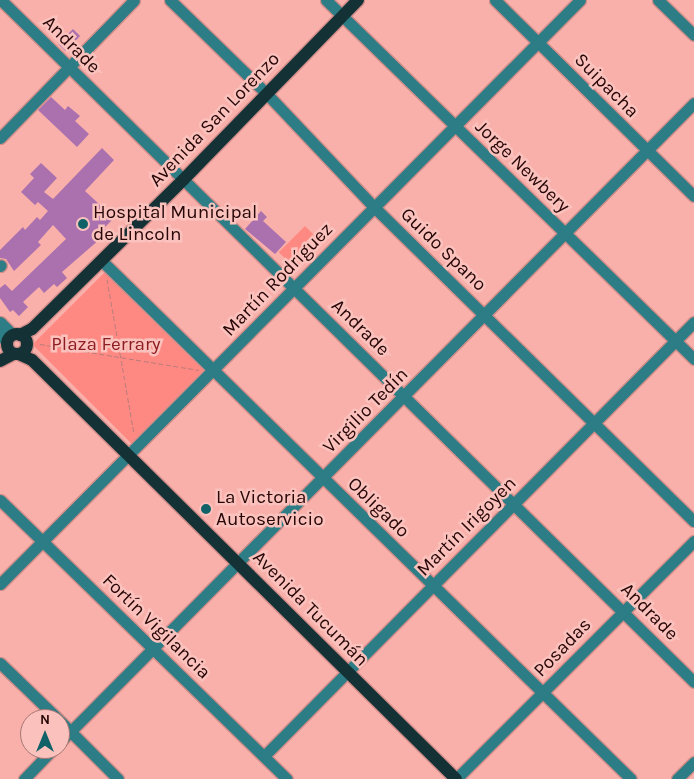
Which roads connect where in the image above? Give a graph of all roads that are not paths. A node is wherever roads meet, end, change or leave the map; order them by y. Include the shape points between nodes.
1 (1, 0) edge
2 (134, 0) edge
3 (170, 0) edge
4 (326, 0) edge
5 (358, 0) edge
6 (495, 0) edge
7 (580, 0) edge
8 (658, 0) edge
9 (342, 17) junction
10 (694, 35) edge
11 (537, 42) junction
12 (69, 68) junction
13 (266, 94) junction
14 (694, 103) edge
15 (454, 126) junction
16 (0, 138) edge
17 (646, 150) junction
18 (183, 180) junction
19 (694, 196) edge
20 (374, 207) junction
21 (565, 233) junction
22 (102, 261) junction
23 (292, 287) junction
24 (484, 314) junction
25 (0, 322) edge
26 (694, 322) edge
27 (676, 341) junction
28 (15, 343) edge
29 (694, 359) edge
30 (0, 360) edge
31 (214, 370) junction
32 (406, 397) junction
33 (596, 423) junction
34 (128, 457) junction
35 (322, 479) junction
36 (0, 500) edge
37 (514, 504) junction
38 (694, 521) edge
39 (694, 541) edge
40 (42, 542) junction
41 (237, 564) junction
42 (0, 584) edge
43 (433, 585) junction
44 (624, 611) junction
45 (154, 649) junction
46 (0, 663) edge
47 (347, 672) junction
48 (694, 682) edge
49 (544, 693) junction
50 (48, 709) edge
51 (71, 731) joint
52 (264, 756) junction
53 (43, 759) edge
54 (694, 762) edge
55 (24, 779) edge
56 (118, 779) edge
57 (287, 779) edge
58 (456, 779) edge
59 (631, 779) edge
60 (677, 779) edge

1 - 12 street, Andrade
2 - 12 street
3 - 13 street, Guido Spano
4 - 9 street, Jorge Newbery
5 - 9 main road, Avenida San Lorenzo
6 - 11 street, Suipacha
7 - 11 street, Martín Rodríguez
8 - 10 street
9 - 13 main road, Avenida San Lorenzo
9 - 15 street, Jorge Newbery
11 - 15 street, Martín Rodríguez
11 - 17 street, Suipacha
12 - 16 street
12 - 18 street, Andrade
13 - 18 main road, Avenida San Lorenzo
13 - 20 street, Guido Spano
14 - 17 street, Virgilio Tedín
15 - 20 street, Martín Rodríguez
15 - 21 street, Jorge Newbery
17 - 19 street, Suipacha
17 - 21 street, Virgilio Tedín
18 - 22 main road, Avenida San Lorenzo
18 - 23 street, Andrade
20 - 23 street, Martín Rodríguez
20 - 24 street, Guido Spano
21 - 24 street, Virgilio Tedín
21 - 27 street, Jorge Newbery
22 - 28 main road, Avenida San Lorenzo
22 - 31 street, Obligado
23 - 31 street, Martín Rodríguez
23 - 32 street, Andrade
24 - 32 street, Virgilio Tedín
24 - 33 street, Guido Spano
25 - 28 street
26 - 27 street, Martín Irigoyen
27 - 29 street, Jorge Newbery
27 - 33 street, Martín Irigoyen
28 - 30 main road, Avenida San Lorenzo
28 - 34 main road, Avenida Tucumán
31 - 34 street, Martín Rodríguez
31 - 35 street, Obligado
32 - 35 street, Virgilio Tedín
32 - 37 street, Andrade
33 - 37 street, Martín Irigoyen
33 - 38 street, Guido Spano
34 - 40 street, Martín Rodríguez
34 - 41 main road, Avenida Tucumán
35 - 41 street, Virgilio Tedín
35 - 43 street, Obligado
36 - 40 street, Fortín Vigilancia
37 - 43 street, Martín Irigoyen
37 - 44 street, Andrade
39 - 44 street, Posadas
40 - 42 street, Martín Rodríguez
40 - 45 street, Fortín Vigilancia
41 - 45 street, Virgilio Tedín
41 - 47 main road, Avenida Tucumán
43 - 47 street, Martín Irigoyen
43 - 49 street, Obligado
44 - 48 street, Andrade
44 - 49 street, Posadas
45 - 51 street, Virgilio Tedín
45 - 52 street, Fortín Vigilancia
46 - 50 street
47 - 52 street, Martín Irigoyen
47 - 58 main road, Avenida Tucumán
49 - 58 street, Posadas
49 - 59 street, Obligado
51 - 56 street
52 - 57 street, Fortín Vigilancia
53 - 55 street
54 - 60 street

